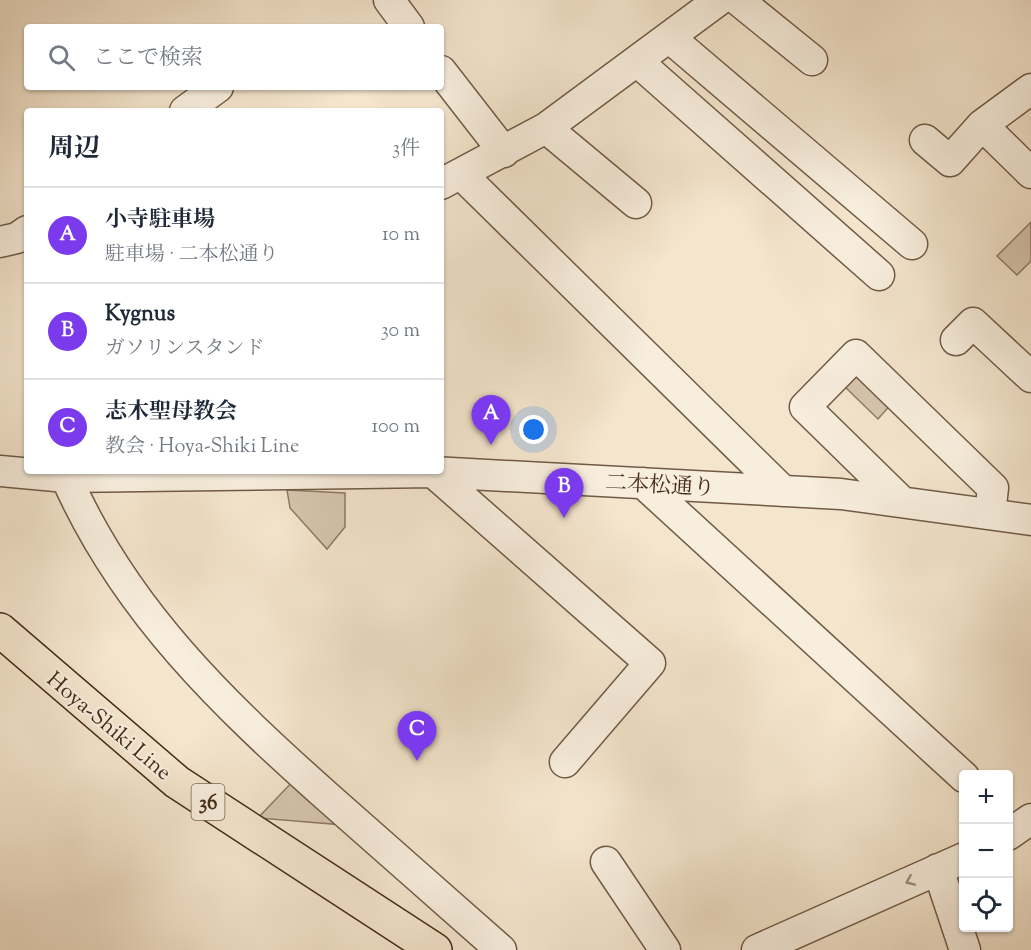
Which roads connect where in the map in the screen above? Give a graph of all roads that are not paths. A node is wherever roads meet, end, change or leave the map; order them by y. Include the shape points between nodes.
1 (389, 0) edge
2 (719, 0) edge
3 (738, 0) edge
4 (406, 24) edge
5 (670, 38) junction
6 (812, 60) dead end
7 (638, 62) junction
8 (444, 74) edge
9 (1031, 89) edge
10 (214, 90) edge
11 (189, 108) edge
12 (982, 125) junction
13 (546, 128) junction
14 (925, 140) dead end
15 (504, 152) junction
16 (1031, 173) edge
17 (451, 179) edge
18 (636, 203) dead end
19 (24, 233) edge
20 (0, 242) edge
21 (912, 244) dead end
22 (879, 275) dead end
23 (956, 340) dead end
24 (1031, 377) edge
25 (0, 471) edge
26 (24, 472) edge
27 (444, 473) edge
28 (43, 474) edge
29 (111, 474) edge
30 (435, 474) edge
31 (66, 477) junction
32 (643, 483) junction
33 (783, 491) junction
34 (902, 501) junction
35 (990, 514) junction
36 (1031, 520) edge
37 (0, 630) edge
38 (565, 762) dead end
39 (959, 773) edge
40 (606, 862) dead end
41 (951, 864) edge
42 (435, 950) edge
43 (501, 950) edge
44 (665, 950) edge
45 (757, 950) edge
46 (965, 950) edge

1 - 4 street
2 - 5 street
3 - 6 street
5 - 7 street
5 - 21 street
7 - 13 street
7 - 22 street
8 - 15 street
9 - 12 street
10 - 11 street
12 - 14 street via 950,161
12 - 16 street
13 - 15 street
13 - 18 street
15 - 17 street
17 - 33 street
19 - 20 street
23 - 24 street via 973,322
25 - 26 street, 二本松通り
27 - 32 street, 二本松通り
28 - 31 street, 二本松通り
29 - 31 street, 二本松通り
30 - 38 street via 650,663
31 - 43 street via 127,586 200,678 261,738
32 - 33 street, 二本松通り
32 - 39 street
33 - 34 street, 二本松通り
34 - 35 street, 二本松通り
34 - 35 street via 805,407 856,355 993,488
35 - 36 street, 二本松通り
37 - 42 main road, Hoya-Shiki Line / 36 via 177,782
40 - 44 street
41 -> 45 street
41 - 46 street

